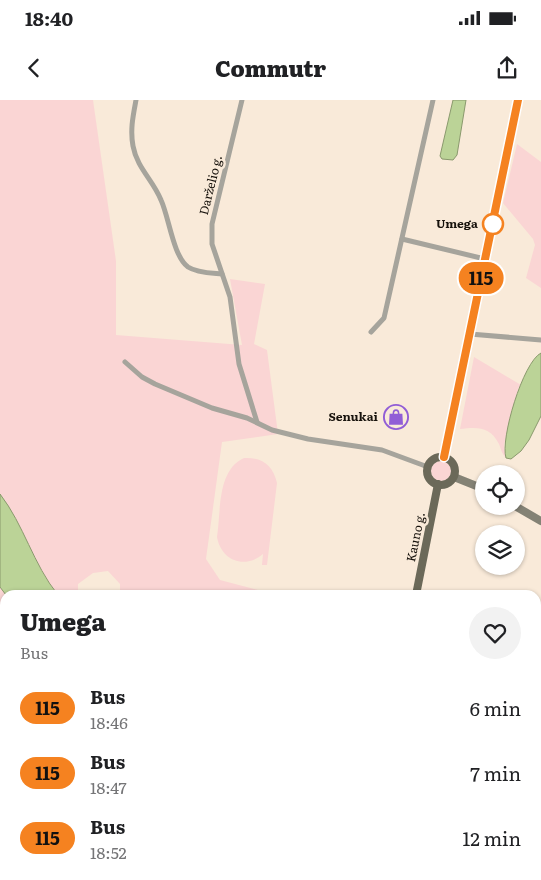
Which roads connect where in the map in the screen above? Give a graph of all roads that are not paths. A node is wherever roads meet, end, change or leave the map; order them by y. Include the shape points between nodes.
1 (136, 100) edge
2 (242, 100) edge
3 (433, 100) edge
4 (518, 100) edge
5 (402, 239) junction
6 (485, 259) junction
7 (222, 274) junction
8 (371, 332) dead end
9 (470, 334) junction
10 (541, 340) edge
11 (125, 362) dead end
12 (257, 422) junction
13 (444, 457) junction
14 (428, 467) junction
15 (454, 477) junction
16 (438, 484) junction
17 (475, 485) edge
18 (525, 512) edge
19 (541, 521) edge
20 (417, 590) edge

1 - 7 street via 132,119 133,147 141,170 163,202 184,263 193,269
2 - 7 street, Darželio g. via 211,231
3 - 5 street
4 - 6 main road
5 - 6 street
5 - 8 street via 384,318
6 - 9 main road
7 - 12 street, Darželio g. via 230,297 240,364
9 - 10 street
9 - 13 main road
11 - 12 street via 155,384 212,408
12 - 14 street via 272,430 308,439 382,450
13 - 14 main road via 432,460
13 - 15 main road via 454,464
14 - 16 main road via 430,479
15 - 16 main road via 447,483
15 - 17 street
16 - 20 main road, Kauno g.
18 - 19 street

